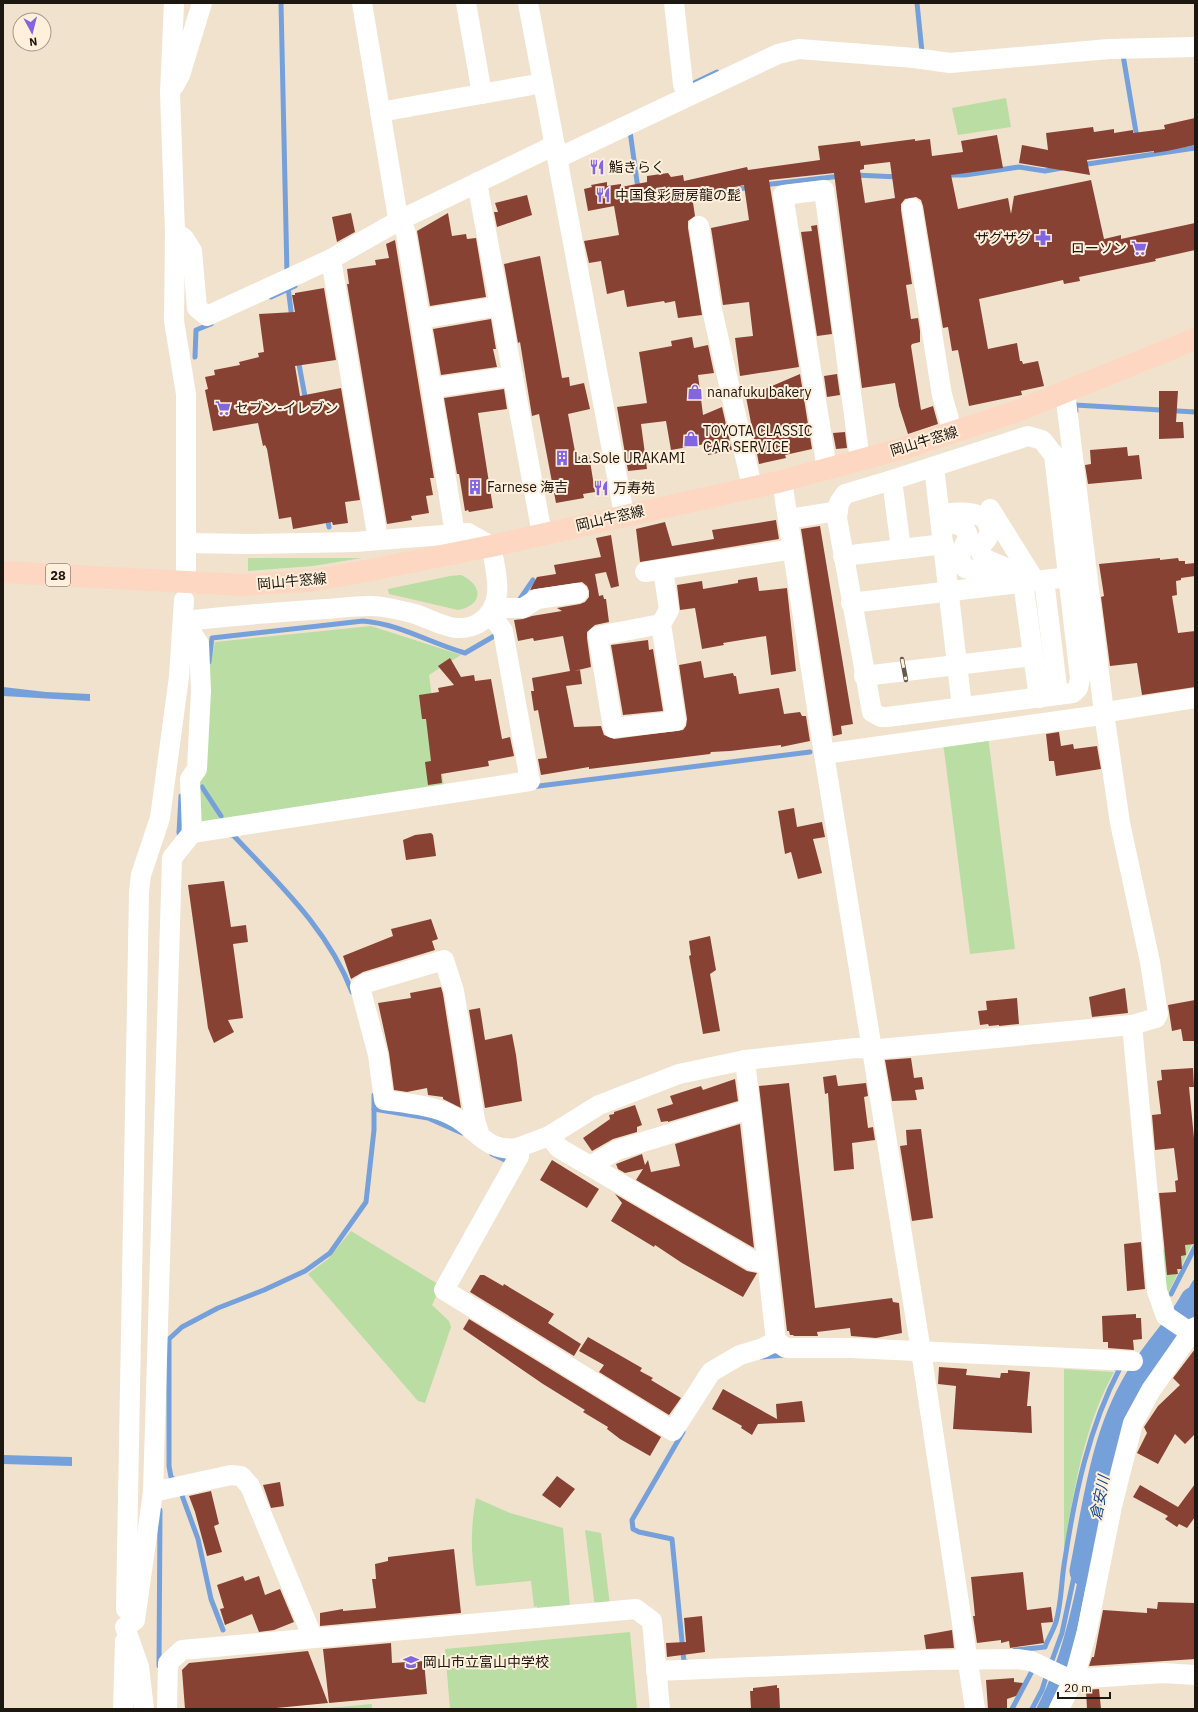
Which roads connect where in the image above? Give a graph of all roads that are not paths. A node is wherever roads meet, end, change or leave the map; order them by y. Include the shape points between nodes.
1 (174, 3) edge
2 (202, 3) edge
3 (362, 3) edge
4 (466, 3) edge
5 (528, 3) edge
6 (674, 3) edge
7 (1195, 47) edge
8 (543, 83) junction
9 (685, 91) junction
10 (170, 93) junction
11 (482, 94) junction
12 (380, 112) junction
13 (557, 152) junction
14 (478, 188) junction
15 (912, 208) dead end
16 (403, 226) junction
17 (699, 226) dead end
18 (175, 232) junction
19 (332, 265) junction
20 (500, 306) junction
21 (420, 319) junction
22 (1195, 339) edge
23 (512, 376) junction
24 (432, 388) junction
25 (1065, 392) junction
26 (953, 433) junction
27 (860, 460) junction
28 (934, 467) junction
29 (827, 469) junction
30 (782, 481) junction
31 (885, 482) junction
32 (752, 487) junction
33 (838, 511) junction
34 (624, 514) junction
35 (788, 519) junction
36 (941, 528) junction
37 (455, 534) junction
38 (542, 534) junction
39 (378, 540) junction
40 (186, 543) junction
41 (491, 546) junction
42 (793, 549) junction
43 (894, 550) junction
44 (843, 556) junction
45 (186, 569) dead end
46 (3, 572) edge
47 (1069, 577) junction
48 (1034, 581) junction
49 (1000, 584) junction
50 (948, 590) junction
51 (578, 594) dead end
52 (184, 600) dead end
53 (851, 603) junction
54 (492, 611) junction
55 (184, 621) junction
56 (661, 624) junction
57 (1032, 656) junction
58 (958, 664) junction
59 (864, 676) junction
60 (1049, 696) junction
61 (1195, 698) edge
62 (962, 706) junction
63 (1106, 710) junction
64 (824, 754) junction
65 (192, 833) junction
66 (1132, 1024) junction
67 (871, 1048) junction
68 (745, 1060) junction
69 (750, 1109) junction
70 (480, 1136) junction
71 (553, 1140) junction
72 (517, 1148) junction
73 (590, 1166) junction
74 (767, 1263) junction
75 (1186, 1327) edge
76 (776, 1341) junction
77 (920, 1351) junction
78 (1133, 1361) dead end
79 (153, 1492) junction
80 (125, 1628) junction
81 (314, 1638) junction
82 (968, 1659) junction
83 (656, 1671) junction
84 (1195, 1675) edge
85 (1071, 1679) junction
86 (124, 1709) edge
87 (144, 1709) edge
88 (167, 1709) edge
89 (660, 1709) edge
90 (975, 1709) edge
91 (1059, 1709) edge

1 - 10 street
2 - 10 street via 180,75
3 - 12 street
4 - 11 street
5 - 8 street
6 - 9 street
7 - 9 street via 1109,49 950,63 800,49 778,54
8 - 11 street
8 - 13 street
9 - 13 street
10 - 18 street
11 - 12 street
12 - 16 street via 397,212
13 - 14 street
13 - 34 street
14 - 16 street
14 - 20 street
15 - 26 street via 942,395
16 - 19 street
16 - 21 street
17 - 32 street via 711,305
18 - 19 street via 184,238 192,251 198,308 207,316
18 - 40 street via 174,321 186,394
19 - 39 street
20 - 21 street
20 - 23 street
21 - 24 street
22 - 25 main road, 岡山牛窓線 / 28
23 - 24 street
23 - 38 street
24 - 37 street
25 - 26 main road, 岡山牛窓線 / 28
25 - 63 street
26 - 27 main road, 岡山牛窓線 / 28
27 - 29 main road, 岡山牛窓線 / 28
27 - 29 street via 824,190 783,195
28 - 31 street
28 - 36 street
28 - 47 street via 1028,436 1042,440 1054,455
29 - 30 main road, 岡山牛窓線 / 28
30 - 32 main road, 岡山牛窓線 / 28
30 - 35 street
31 - 33 street via 845,494 839,503
31 - 43 street
32 - 34 main road, 岡山牛窓線 / 28
33 - 35 street
33 - 44 street via 836,518
34 - 38 main road, 岡山牛窓線 / 28
35 - 42 street
36 - 43 street
36 - 48 street via 978,503 987,504
36 - 48 street via 968,513 984,518 990,531 980,553 985,559
36 - 49 street via 952,524 962,526 968,537 960,555 962,564 966,568 987,574
36 - 50 street
37 - 39 street
37 - 41 street via 468,533
38 - 41 main road, 岡山牛窓線 / 28
39 - 40 street via 256,544
40 - 45 street
41 - 46 main road, 岡山牛窓線 / 28 via 310,581 241,585
41 - 54 street via 498,584 498,595
42 - 56 street via 654,570 669,610
42 - 64 street
43 - 44 street
44 - 53 street
47 - 48 street
47 - 60 street via 1080,678 1078,688 1073,693
48 - 49 street
48 - 57 street
48 - 60 street
49 - 50 street
50 - 53 street
50 - 58 street
51 - 54 street via 537,599 522,608
52 - 55 street
53 - 59 street
54 - 55 street via 479,623 464,628 443,625 415,614 382,607
54 - 65 street via 503,631 530,781
55 - 65 street via 199,644 201,691 197,769 190,779
55 - 80 street via 160,818 141,875 139,892
56 - 56 street via 598,636 613,728 676,722
57 - 58 street
57 - 60 street
58 - 59 street
58 - 62 street
59 - 62 street via 869,707 881,717
60 - 62 street
61 - 63 street
63 - 64 street
63 - 66 street via 1120,823 1150,962 1158,1014 1156,1018
64 - 67 street
65 - 79 street via 172,858
66 - 67 street
66 - 75 street via 1157,1291 1166,1316
67 - 68 street
67 - 77 street
68 - 69 street
68 - 71 street via 679,1074 599,1105
69 - 73 street via 617,1150
69 - 74 street
70 - 70 street via 453,1116 420,1106 384,1100 372,1024 360,987 444,960 454,991 475,1120
70 - 72 street via 497,1148
71 - 72 street
71 - 73 street via 559,1148
72 - 76 street via 519,1156 444,1290 673,1431 711,1372 740,1355
73 - 74 street via 753,1261
74 - 76 street
75 - 85 street via 1133,1423 1112,1506 1087,1631
76 - 77 street via 786,1348
77 - 78 street
77 - 82 street
79 - 80 street via 135,1620
79 - 81 street via 231,1475 241,1476 250,1486
80 - 86 street
80 - 87 street via 139,1667
81 - 83 street via 636,1609 652,1621
81 - 88 street via 182,1650 168,1663
82 - 83 street
82 - 85 street via 1031,1661
82 - 90 street
83 - 89 street
84 - 85 street via 1163,1673
85 - 91 street

